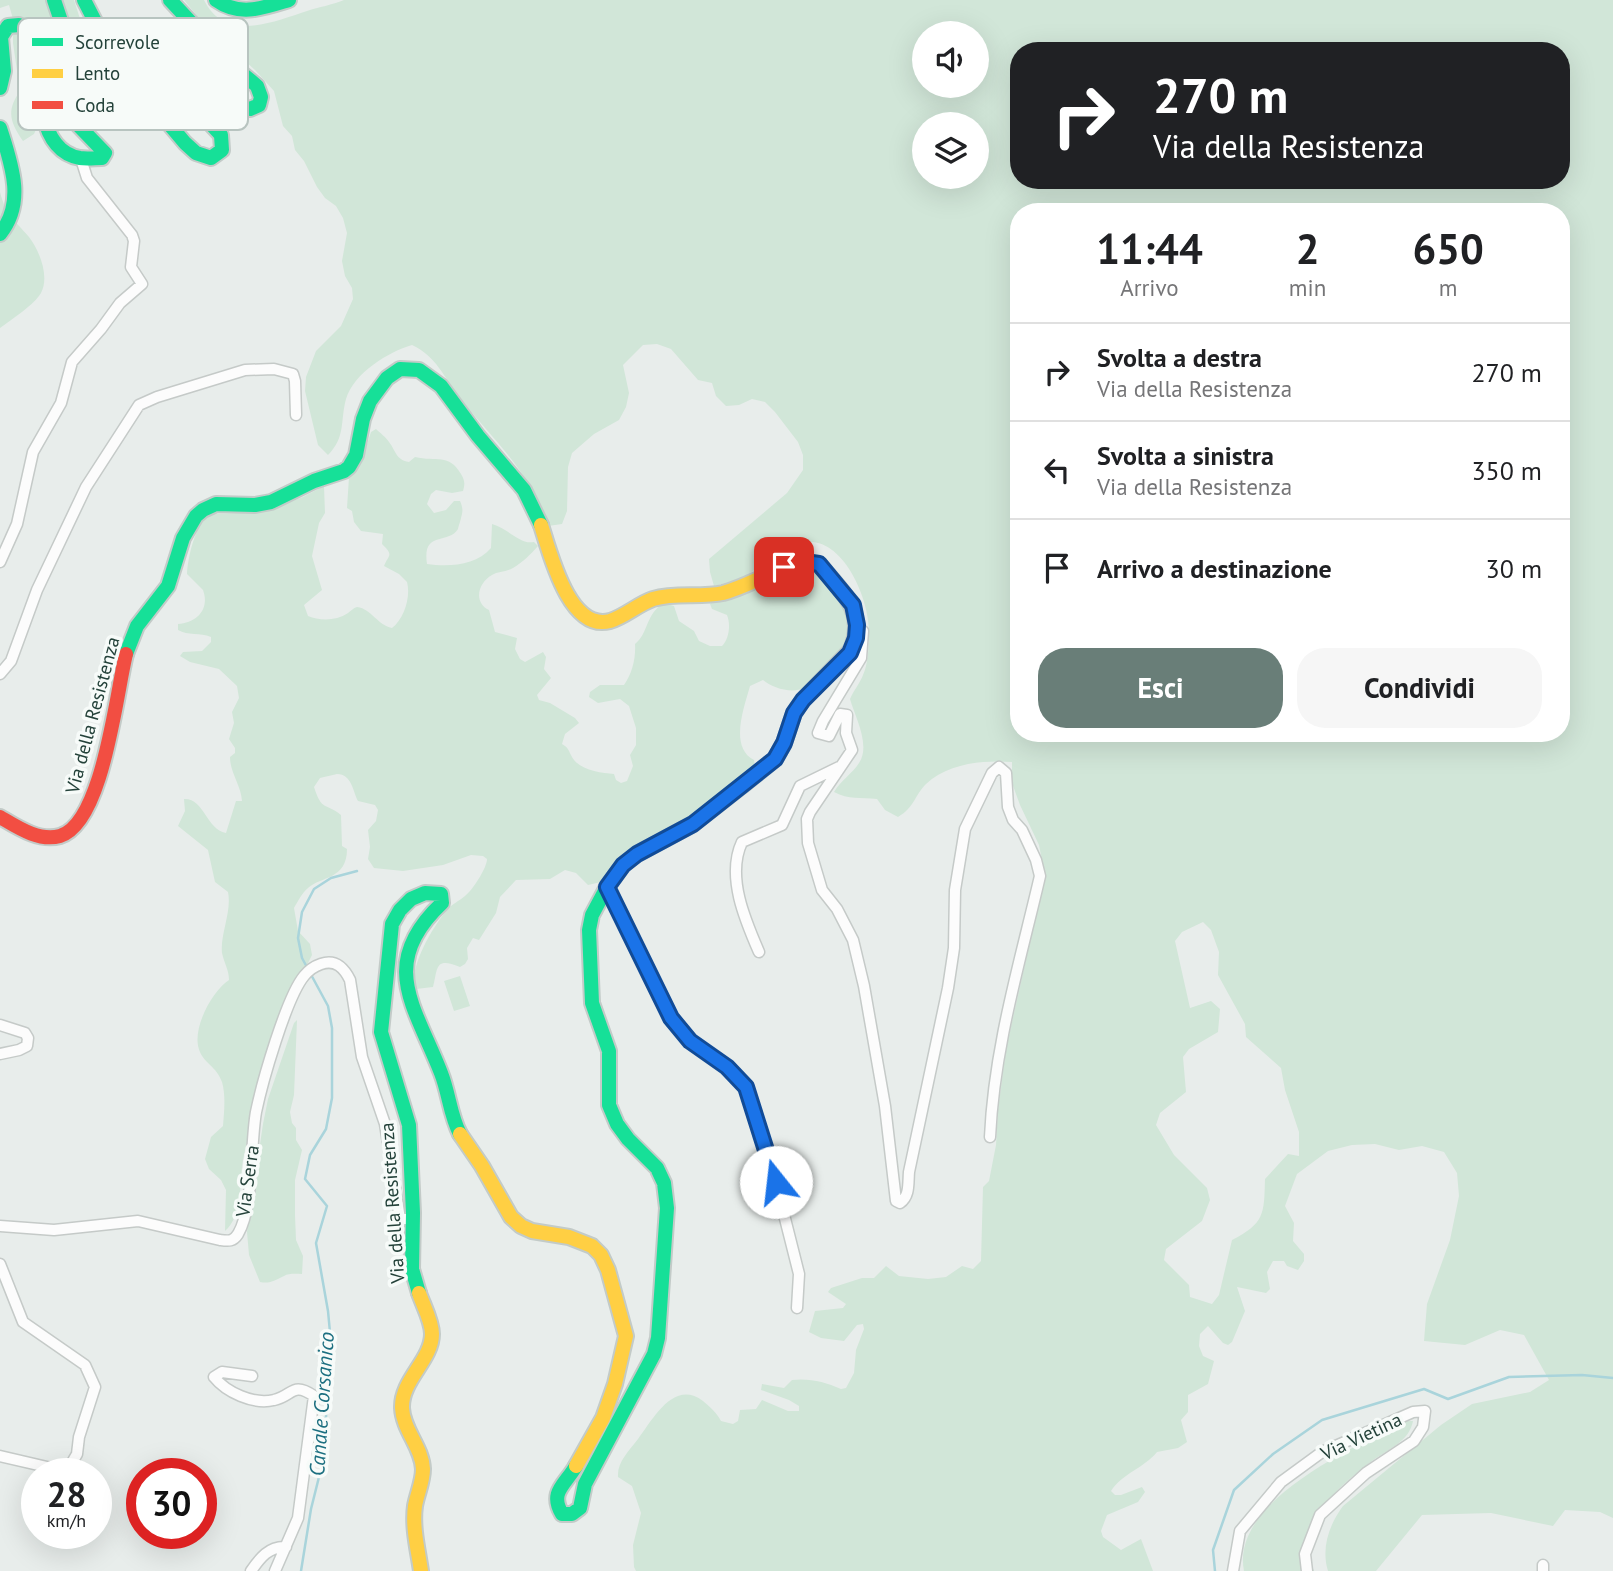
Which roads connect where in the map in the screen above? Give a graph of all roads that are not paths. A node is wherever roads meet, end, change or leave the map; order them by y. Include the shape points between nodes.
1 (54, 0) edge
2 (84, 0) edge
3 (170, 0) edge
4 (216, 0) edge
5 (289, 0) edge
6 (61, 18) edge
7 (93, 18) edge
8 (187, 18) edge
9 (3, 27) edge
10 (248, 78) edge
11 (0, 88) edge
12 (248, 109) edge
13 (0, 128) edge
14 (48, 130) edge
15 (84, 130) edge
16 (174, 130) edge
17 (216, 130) edge
18 (81, 159) junction
19 (0, 234) edge
20 (296, 415) dead end
21 (0, 562) edge
22 (857, 625) junction
23 (0, 674) edge
24 (843, 765) junction
25 (0, 817) edge
26 (607, 887) junction
27 (759, 952) dead end
28 (0, 1025) edge
29 (0, 1054) edge
30 (990, 1137) dead end
31 (413, 1219) junction
32 (0, 1226) edge
33 (0, 1264) edge
34 (797, 1308) dead end
35 (252, 1376) dead end
36 (0, 1456) edge
37 (286, 1547) junction
38 (251, 1571) edge
39 (275, 1571) edge
40 (421, 1571) edge
41 (1233, 1571) edge
42 (1307, 1571) edge

1 - 6 street
2 - 7 street
3 - 8 street
4 - 5 street via 241,12
9 - 11 street
10 - 12 street via 261,97 259,105
13 - 19 street via 14,186 10,220
14 - 18 street via 64,154
15 - 18 street via 105,153 102,158
16 - 17 street via 196,153 211,158 222,150
18 - 21 street via 87,178 132,236 131,267 142,284 120,303 72,362 61,403 33,452 17,524
20 - 23 street via 293,374 274,369 245,370 139,405 86,487 37,590 11,661
22 - 24 street via 864,627 861,658 818,733 829,736 840,714 847,715 846,733 852,750
22 - 25 street, Via della Resistenza via 853,605 819,564 812,563 784,567 722,593 648,600 610,622 585,616 561,580 536,510 515,479 437,382 421,370 400,369 373,395 363,418 357,454 346,470 273,503 215,503 193,518 169,586 134,633 93,794 73,830 47,838
22 - 26 street, Via della Resistenza via 850,653 803,700 775,759 693,824 637,854
24 - 27 street via 800,786 782,825 742,842 737,852 744,916
24 - 30 street via 810,811 808,843 822,890 853,940 885,1106 896,1201 900,1203 907,1194 948,988 965,828 992,773 999,767 1006,773 1008,807 1040,876 999,1053
26 - 31 street, Via della Resistenza via 592,915 588,943 592,1003 609,1051 609,1105 628,1139 657,1168 667,1208 654,1354 585,1484 580,1508 572,1514 562,1514 556,1504 557,1493 603,1418 626,1336 599,1253 587,1242 532,1233 510,1217 456,1126 442,1073 415,1019 406,968 411,938 442,903 441,894 432,891 404,903 392,924 382,1010 381,1032 409,1125
26 - 34 street via 671,1018 690,1041 746,1087 799,1274
28 - 29 street via 28,1038 27,1046
31 - 32 street, Via Serra via 400,1219 385,1124 362,1058 350,980 338,964 327,962 304,976 280,1030 256,1112 246,1209 237,1237 220,1240 138,1220 54,1230
31 - 40 street, Via della Resistenza via 412,1269 432,1333 403,1394 402,1411 423,1472 415,1507
33 - 36 street via 23,1322 85,1365 95,1387 70,1466 60,1471
35 - 37 street via 222,1372 214,1377 223,1388 250,1399 274,1400 293,1389 314,1396 298,1517
37 - 38 street via 270,1549
37 - 39 street
41 - 42 street, Via Vietina via 1240,1531 1281,1482 1322,1452 1413,1412 1425,1411 1423,1427 1414,1441 1366,1473 1320,1515 1306,1554

